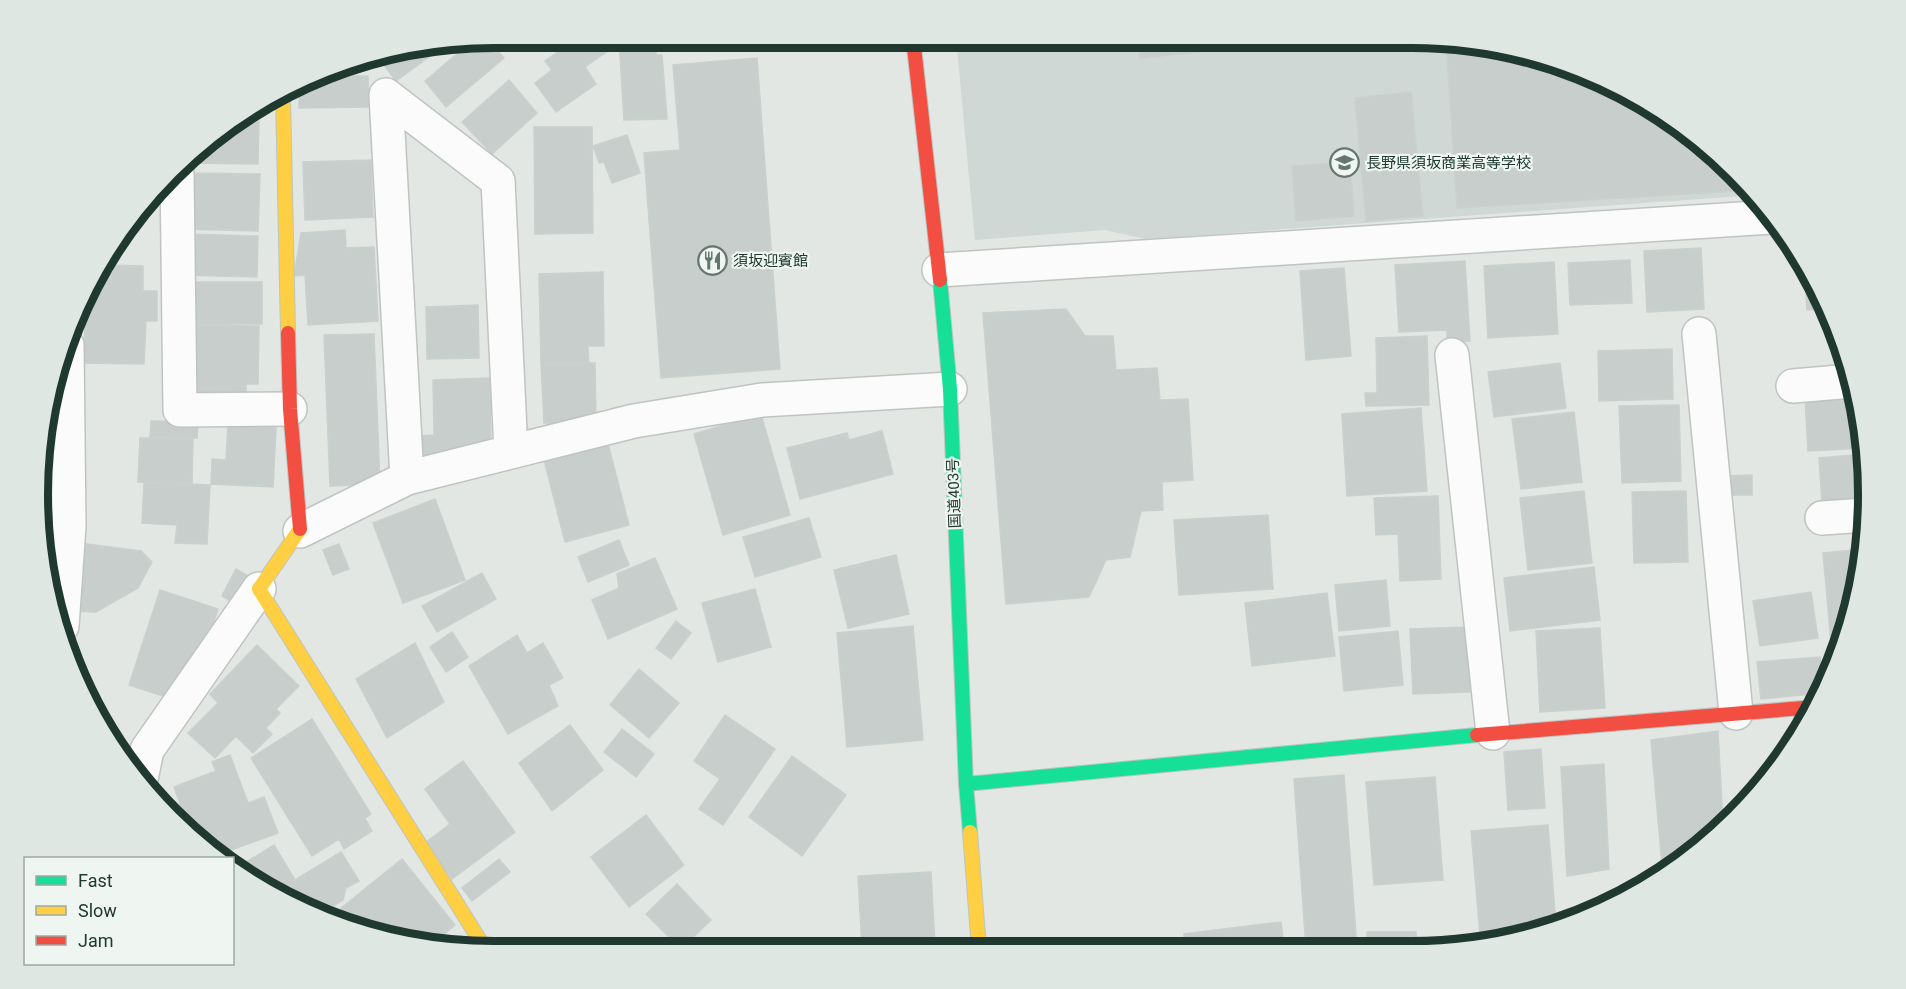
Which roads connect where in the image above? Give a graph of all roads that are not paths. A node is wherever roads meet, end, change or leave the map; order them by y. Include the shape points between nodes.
1 (914, 48) edge
2 (284, 101) edge
3 (177, 181) edge
4 (1762, 218) edge
5 (939, 270) junction
6 (1699, 334) dead end
7 (1452, 355) dead end
8 (67, 366) edge
9 (1844, 382) edge
10 (1793, 386) dead end
11 (950, 389) junction
12 (290, 409) junction
13 (511, 452) junction
14 (407, 478) junction
15 (1857, 516) edge
16 (1822, 518) dead end
17 (300, 531) junction
18 (260, 589) junction
19 (63, 610) edge
20 (1803, 708) edge
21 (1736, 713) junction
22 (1493, 733) junction
23 (143, 770) edge
24 (966, 784) junction
25 (479, 940) edge
26 (978, 941) edge

1 - 5 main road, 国道403号
2 - 12 main road
3 - 12 street via 180,410
4 - 5 street
5 - 11 main road, 国道403号
6 - 21 street
7 - 22 street
8 - 19 street via 69,526
9 - 10 street
11 - 13 street via 762,400 634,420
11 - 24 main road, 国道403号
12 - 17 main road
13 - 14 street
13 - 14 street via 498,181 386,95
14 - 17 street
15 - 16 street
17 - 18 main road
18 - 23 street via 147,750
18 - 25 main road
20 - 21 main road
21 - 22 main road
22 - 24 main road
24 - 26 main road, 国道403号

